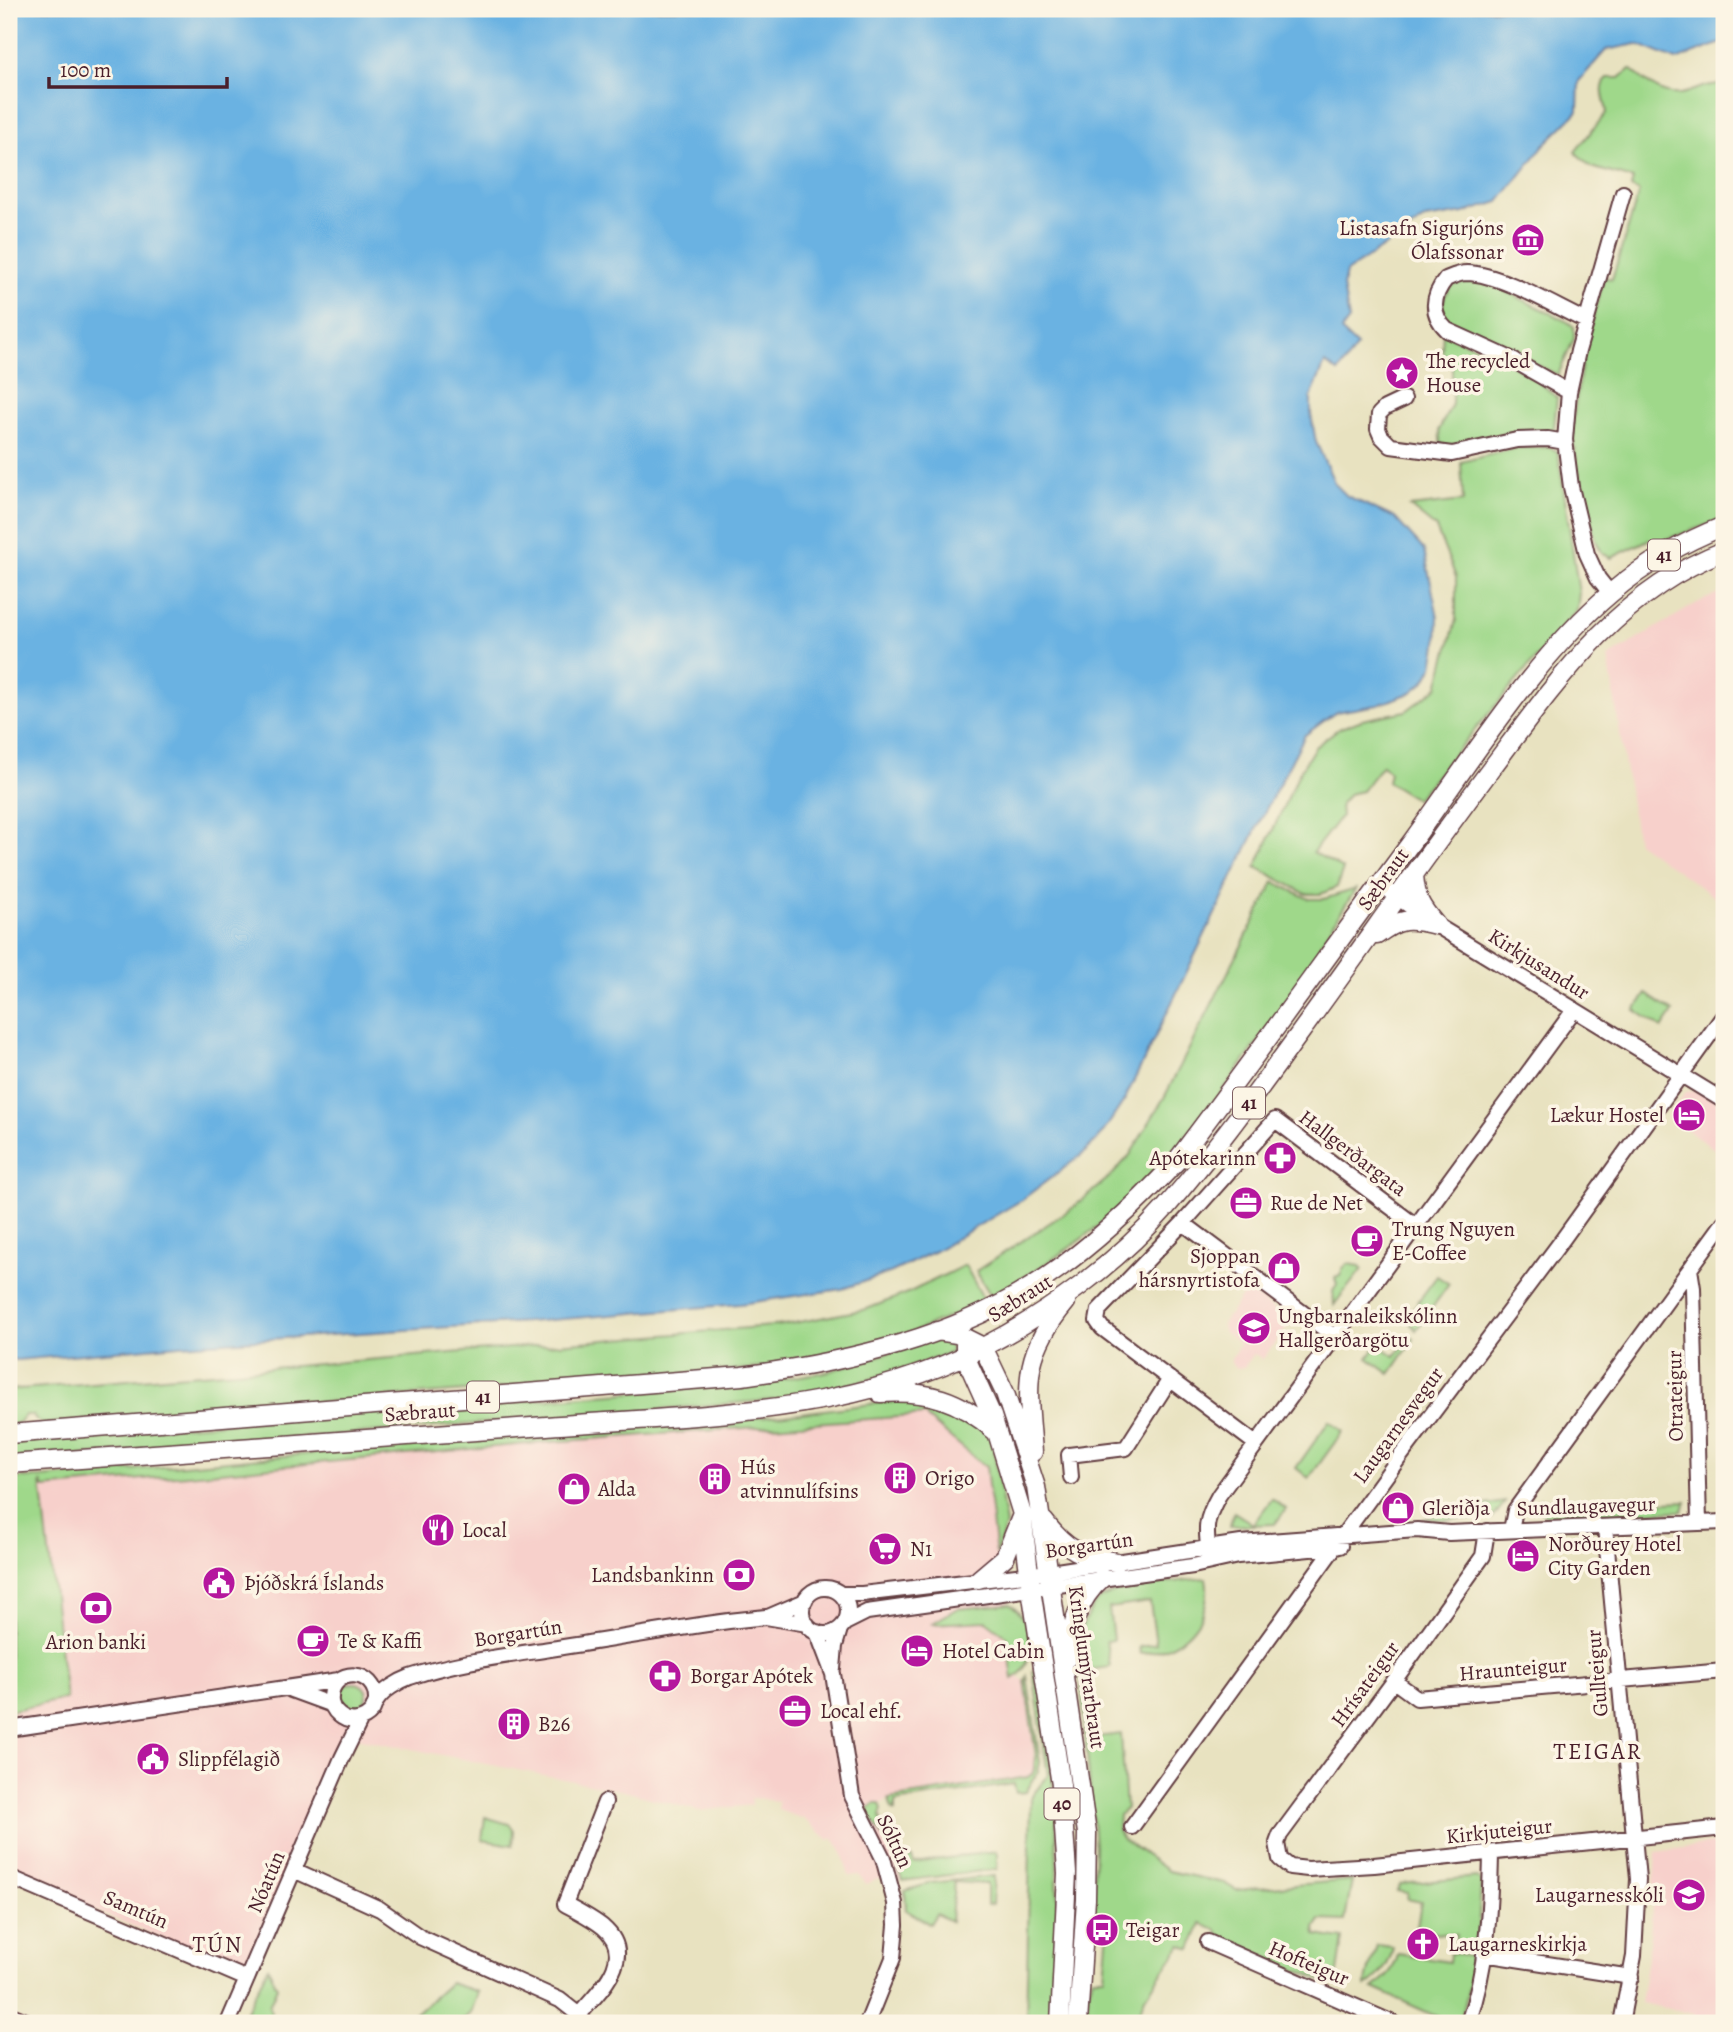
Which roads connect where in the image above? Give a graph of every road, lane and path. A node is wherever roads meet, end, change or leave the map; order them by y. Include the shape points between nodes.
1 (1623, 193) dead end
2 (1586, 321) junction
3 (1569, 392) junction
4 (1404, 400) dead end
5 (1565, 442) junction
6 (1724, 526) edge
7 (1724, 551) edge
8 (1610, 593) junction
9 (1414, 875) junction
10 (1383, 880) junction
11 (1398, 897) junction
12 (1436, 925) junction
13 (1363, 946) junction
14 (1574, 1010) junction
15 (1724, 1015) edge
16 (1680, 1076) junction
17 (1724, 1101) edge
18 (1724, 1222) edge
19 (1183, 1223) junction
20 (1416, 1226) junction
21 (1690, 1269) junction
22 (1077, 1289) junction
23 (988, 1310) junction
24 (937, 1331) junction
25 (1335, 1337) junction
26 (966, 1347) junction
27 (983, 1347) junction
28 (1170, 1379) junction
29 (856, 1394) junction
30 (9, 1434) edge
31 (998, 1434) junction
32 (1256, 1444) junction
33 (9, 1464) edge
34 (1071, 1477) dead end
35 (1036, 1487) junction
36 (1368, 1501) junction
37 (1022, 1514) junction
38 (1041, 1517) junction
39 (1724, 1522) edge
40 (1699, 1523) junction
41 (1605, 1527) junction
42 (1511, 1530) junction
43 (1487, 1531) junction
44 (1380, 1533) junction
45 (1449, 1533) junction
46 (1339, 1542) junction
47 (1209, 1555) junction
48 (1117, 1562) junction
49 (1102, 1578) junction
50 (979, 1579) junction
51 (1041, 1582) junction
52 (841, 1594) junction
53 (805, 1601) junction
54 (766, 1618) junction
55 (843, 1626) junction
56 (812, 1628) junction
57 (1724, 1671) edge
58 (833, 1674) junction
59 (1065, 1675) junction
60 (367, 1679) junction
61 (403, 1679) junction
62 (1619, 1680) junction
63 (339, 1681) junction
64 (1394, 1681) junction
65 (289, 1689) junction
66 (376, 1702) junction
67 (336, 1711) junction
68 (361, 1719) junction
69 (9, 1730) edge
70 (342, 1758) junction
71 (1081, 1780) junction
72 (605, 1802) dead end
73 (1132, 1827) dead end
74 (1724, 1828) edge
75 (1635, 1838) junction
76 (1490, 1854) junction
77 (1280, 1859) joint
78 (294, 1870) junction
79 (9, 1878) edge
80 (1208, 1942) dead end
81 (1485, 1954) junction
82 (1631, 1977) junction
83 (247, 1979) junction
84 (9, 2014) edge
85 (582, 2019) edge
86 (31, 2023) edge
87 (228, 2023) edge
88 (867, 2023) edge
89 (1060, 2023) edge
90 (1079, 2023) edge
91 (1393, 2023) edge
92 (1468, 2023) edge
93 (1621, 2023) edge

1 - 2 street
2 - 3 street
2 - 3 street via 1473,274 1446,279 1434,298 1435,314 1447,330 1502,354
3 - 5 street
4 - 5 street via 1379,414 1378,429 1391,446 1452,454 1517,440
5 - 8 street via 1587,554
6 - 8 main road, Sæbraut / 41 via 1673,549
7 - 9 main road, Sæbraut / 41 via 1651,589 1596,636
8 - 10 main road, Sæbraut / 41 via 1546,660
9 - 11 main road, Sæbraut / 41
9 - 12 main road via 1420,907
10 - 11 street, Kirkjusandur via 1386,889
10 - 23 main road, Sæbraut / 41 via 1150,1191 1047,1277
11 - 12 street, Kirkjusandur
11 - 13 main road, Sæbraut / 41
12 - 13 main road via 1400,920
12 - 14 street, Kirkjusandur
13 - 22 main road, Sæbraut / 41 via 1162,1212
14 - 16 street, Kirkjusandur
14 - 20 street, Hallgerðargata
15 - 16 street, Laugarnesvegur
16 - 17 street, Kirkjusandur
16 - 36 street, Laugarnesvegur
18 - 21 street
19 - 20 street, Hallgerðargata via 1275,1120
19 - 25 street
19 - 28 street, Hallgerðargata via 1097,1317 1102,1328
20 - 25 street, Hallgerðargata
21 - 40 street, Otrateigur
21 - 42 street via 1515,1510
22 - 27 main road, Sæbraut / 41
22 - 35 main road via 1033,1354 1028,1380
23 - 24 main road, Sæbraut / 41
23 - 26 main road via 975,1323
24 - 26 main road via 948,1331
24 - 30 main road, Sæbraut / 41 via 840,1361 742,1376
25 - 32 street, Hallgerðargata
26 - 27 main road
26 - 29 main road, Sæbraut / 41 via 908,1378
26 - 31 main road, Kringlumýrarbraut / 40
27 - 35 main road, Kringlumýrarbraut / 40 via 1005,1393
28 - 32 street, Hallgerðargata
28 - 34 street via 1126,1448 1069,1455
29 - 31 main road via 941,1397
29 - 33 main road, Sæbraut / 41 via 748,1410
31 - 37 main road, Kringlumýrarbraut / 40
32 - 47 street, Hallgerðargata via 1210,1512 1206,1525
35 - 38 main road, Kringlumýrarbraut / 40
36 - 44 street via 1369,1520
36 - 46 street, Laugarnesvegur
37 - 50 main road via 1005,1557
37 - 51 main road, Kringlumýrarbraut / 40
38 - 48 main road via 1074,1552
38 - 51 main road, Kringlumýrarbraut / 40
39 - 40 street, Sundlaugavegur
40 - 41 street, Sundlaugavegur
41 - 42 street, Sundlaugavegur
41 - 62 street, Gullteigur
42 - 43 street, Sundlaugavegur
43 - 45 street, Sundlaugavegur
43 - 64 street, Hrísateigur via 1483,1556
44 - 45 street, Sundlaugavegur
44 - 46 street, Sundlaugavegur
45 - 46 street, Sundlaugavegur
46 - 47 street, Borgartún via 1304,1537
46 - 73 street, Laugarnesvegur
47 - 48 street, Borgartún
47 - 49 street, Borgartún
48 - 51 street, Borgartún
49 - 51 street, Borgartún
49 - 59 main road via 1082,1598
50 - 51 street, Borgartún
50 - 52 street, Borgartún
51 - 55 street, Borgartún via 867,1612
51 - 59 main road, Kringlumýrarbraut / 40
51 - 71 main road via 1065,1747
51 - 89 main road, Kringlumýrarbraut / 40 via 1067,1873
52 - 53 street, Borgartún via 823,1588
52 - 55 street via 848,1608
53 - 54 street, Borgartún
53 - 56 street via 803,1613
54 - 56 street, Borgartún
54 - 61 street, Borgartún via 475,1661
55 - 56 street, Borgartún via 829,1634
55 - 58 street, Sóltún via 835,1646
56 - 58 street, Sóltún
57 - 62 street, Hraunteigur
58 - 88 street, Sóltún via 852,1796 883,1858 895,1903 893,1958
59 - 71 main road, Kringlumýrarbraut / 40
60 - 61 street, Borgartún
60 - 63 street, Borgartún via 352,1675
60 - 66 street
61 - 66 street, Borgartún
62 - 64 street, Hraunteigur via 1417,1698
62 - 75 street, Gullteigur
63 - 65 street, Borgartún
63 - 67 street via 332,1689
64 - 77 street, Hrísateigur via 1280,1835
65 - 67 street, Borgartún
65 - 69 street, Borgartún
66 - 68 street, Borgartún
67 - 68 street, Borgartún via 352,1721
67 - 70 street, Nóatún
68 - 70 street, Nóatún
70 - 78 street, Nóatún
71 - 90 main road, Kringlumýrarbraut / 40 via 1088,1863
72 - 85 street via 565,1903 605,1929 615,1945 614,1972
74 - 75 street, Kirkjuteigur
75 - 76 street, Kirkjuteigur
75 - 82 street, Gullteigur via 1638,1904
76 - 77 street, Kirkjuteigur via 1308,1869 1290,1867
76 - 81 street
78 - 83 street, Nóatún
78 - 85 street via 380,1909 420,1937 560,2000
79 - 83 street, Samtún
80 - 91 street, Hofteigur
81 - 82 street
81 - 92 street
82 - 93 street, Gullteigur
83 - 87 street, Nóatún
84 - 86 street

